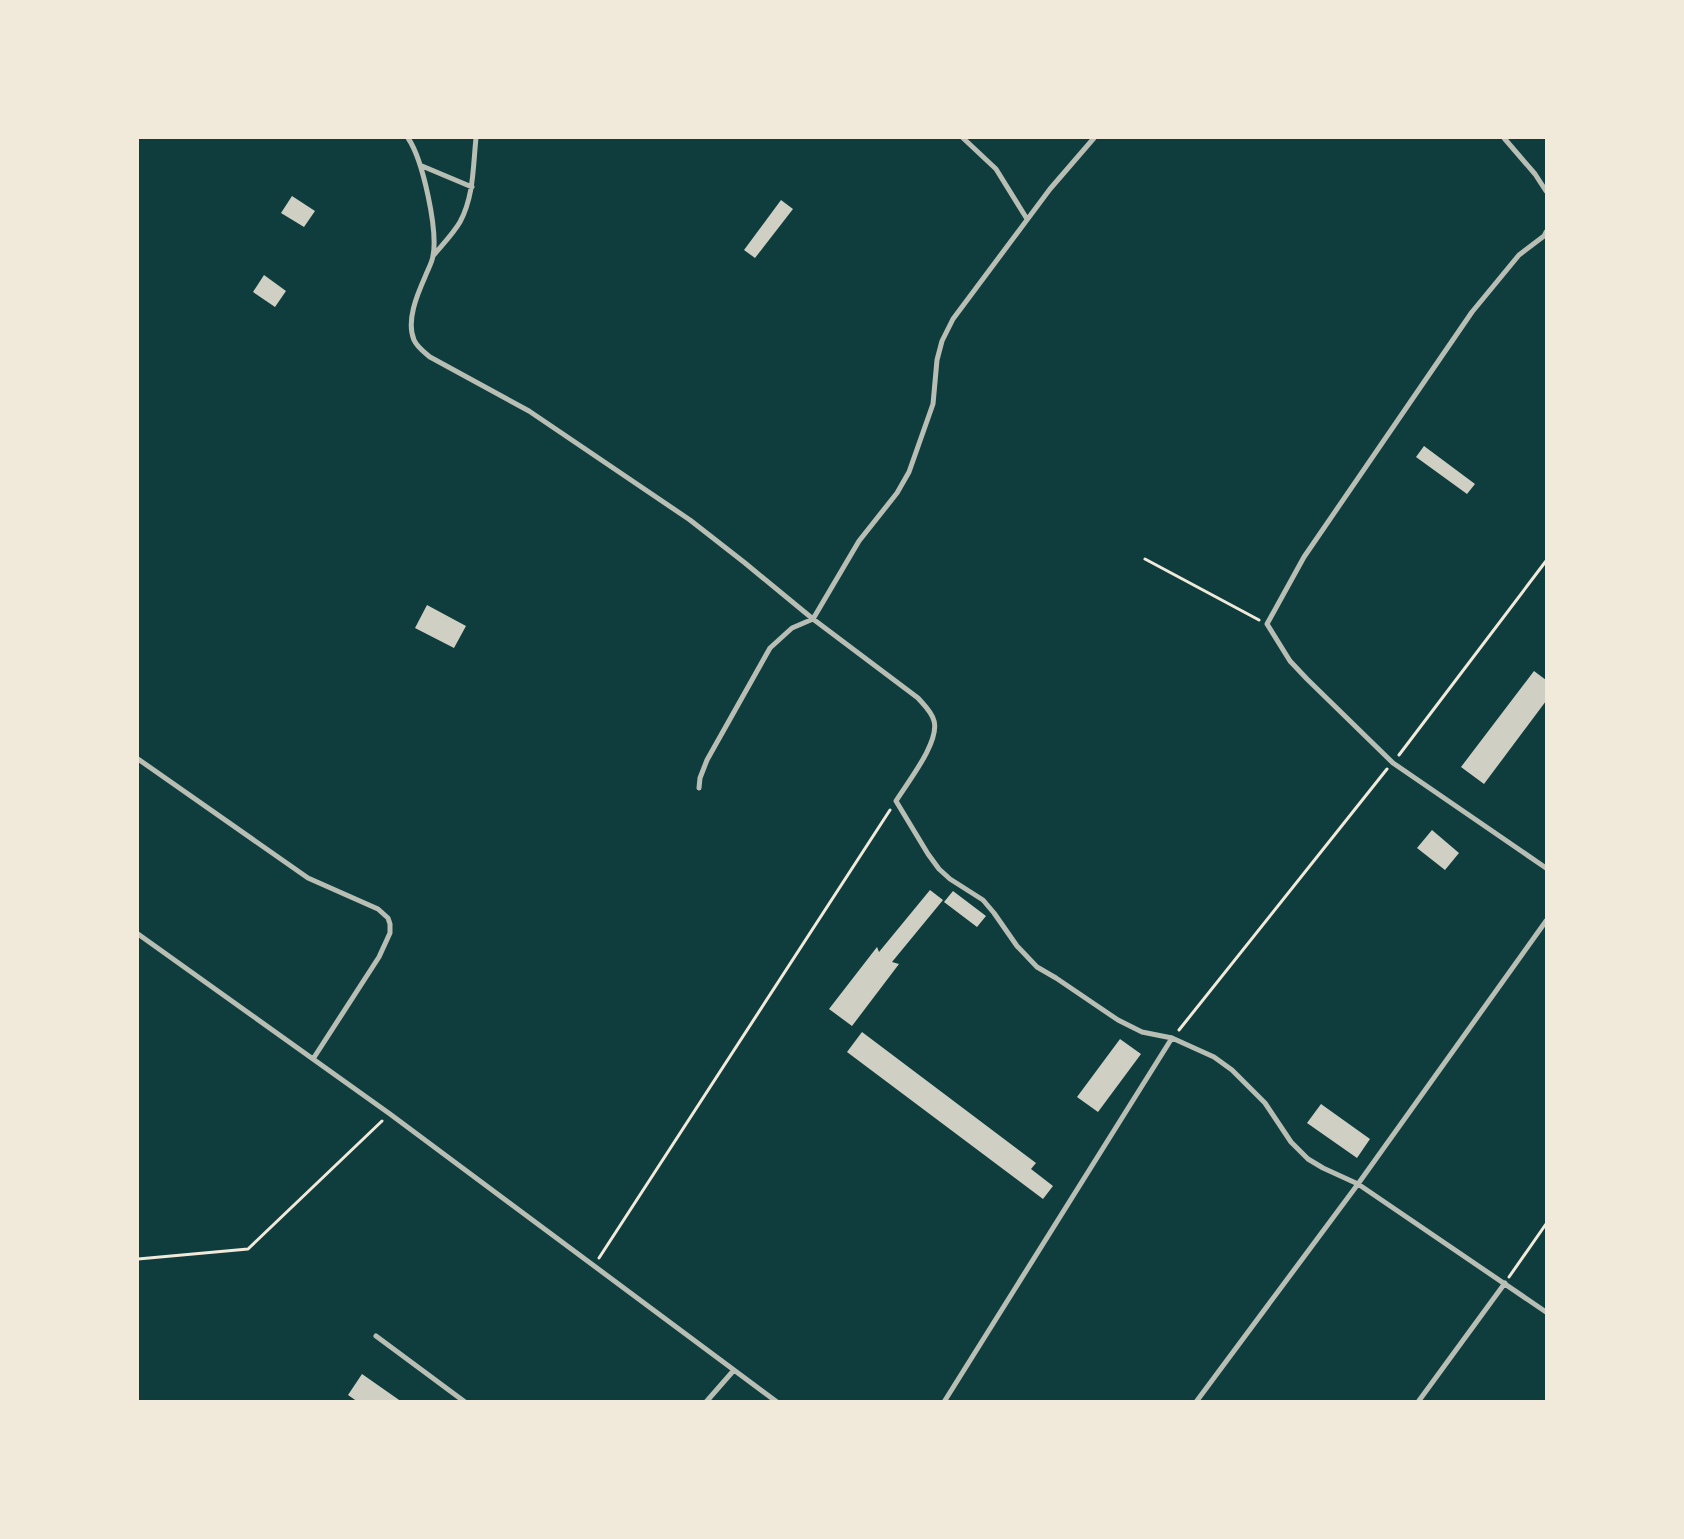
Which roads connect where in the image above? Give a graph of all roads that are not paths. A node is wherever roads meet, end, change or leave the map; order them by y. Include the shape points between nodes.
1 (408, 138) edge
2 (476, 138) edge
3 (963, 138) edge
4 (1094, 138) edge
5 (1504, 138) edge
6 (422, 166) junction
7 (472, 187) junction
8 (1546, 191) edge
9 (1028, 219) junction
10 (1546, 232) edge
11 (433, 256) junction
12 (813, 619) junction
13 (138, 759) edge
14 (699, 788) dead end
15 (1546, 868) edge
16 (1546, 921) edge
17 (138, 934) edge
18 (1172, 1038) junction
19 (312, 1059) junction
20 (1358, 1184) junction
21 (1505, 1283) junction
22 (1546, 1312) edge
23 (376, 1336) dead end
24 (734, 1370) junction
25 (465, 1402) edge
26 (706, 1402) edge
27 (777, 1402) edge
28 (944, 1402) edge
29 (1196, 1402) edge
30 (1418, 1402) edge

1 - 6 street
2 - 7 street
3 - 9 street via 996,169
4 - 9 street
5 - 8 street
6 - 7 street
6 - 11 street via 434,240
7 - 11 street via 459,223
9 - 12 street via 963,305 942,342 932,404 909,472 860,541
10 - 15 street via 1520,255 1472,312 1304,557 1267,624 1296,667 1393,763
11 - 12 street via 413,310 411,329 420,348 430,357 529,411 682,514
12 - 14 street via 792,628 770,648 707,760
12 - 18 street via 918,698 934,719 934,736 896,801 940,869 983,900 1037,967 1118,1020 1142,1032
13 - 19 street via 308,878 378,909 388,918 390,933 379,957
16 - 20 street
17 - 19 street
18 - 20 street via 1214,1057 1232,1070 1265,1103 1291,1142 1308,1159
18 - 28 street
19 - 24 street
20 - 21 street
20 - 29 street
21 - 22 street
21 - 30 street
23 - 25 street
24 - 26 street
24 - 27 street

